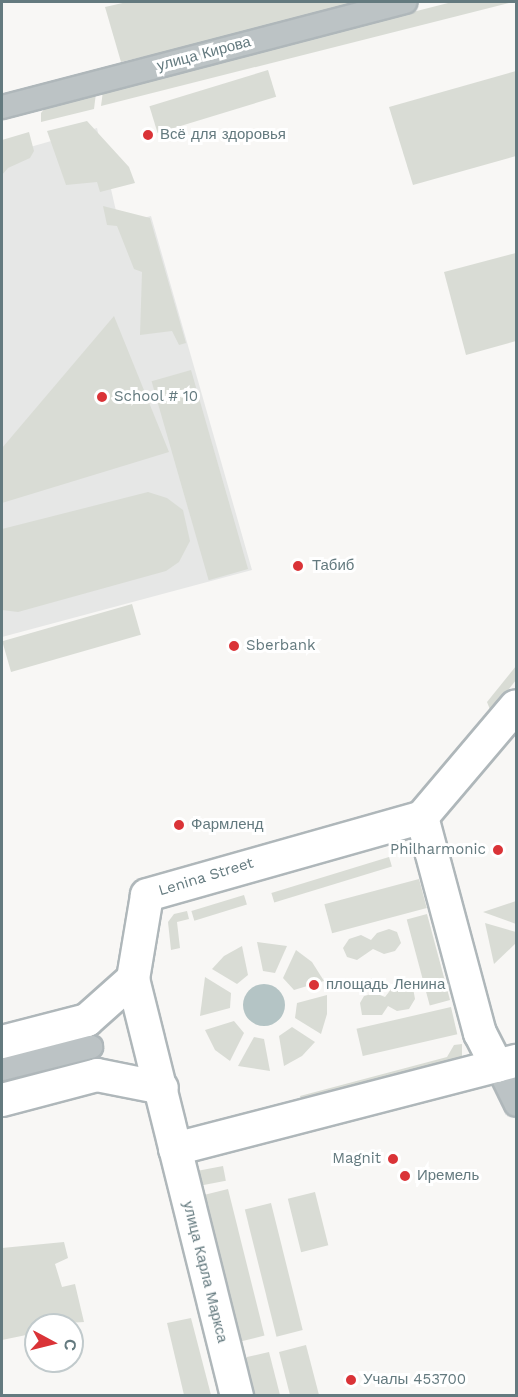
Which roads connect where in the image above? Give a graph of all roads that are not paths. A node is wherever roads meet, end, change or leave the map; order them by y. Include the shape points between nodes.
1 (406, 2) edge
2 (2, 107) edge
3 (516, 706) edge
4 (422, 817) junction
5 (133, 979) junction
6 (2, 1042) edge
7 (91, 1047) dead end
8 (507, 1064) edge
9 (2, 1070) edge
10 (162, 1088) junction
11 (2, 1101) edge
12 (516, 1105) edge
13 (175, 1149) junction
14 (237, 1395) edge

1 - 2 street, улица Кирова
3 - 4 main road
4 - 5 main road, Lenina Street via 147,895
4 - 8 main road via 480,1033
5 - 6 main road via 87,1020
5 - 10 main road, улица Карла Маркса
7 - 9 street
8 - 12 street
8 - 13 main road
10 - 11 main road via 97,1075
10 - 13 main road, улица Карла Маркса
13 - 14 main road, улица Карла Маркса

